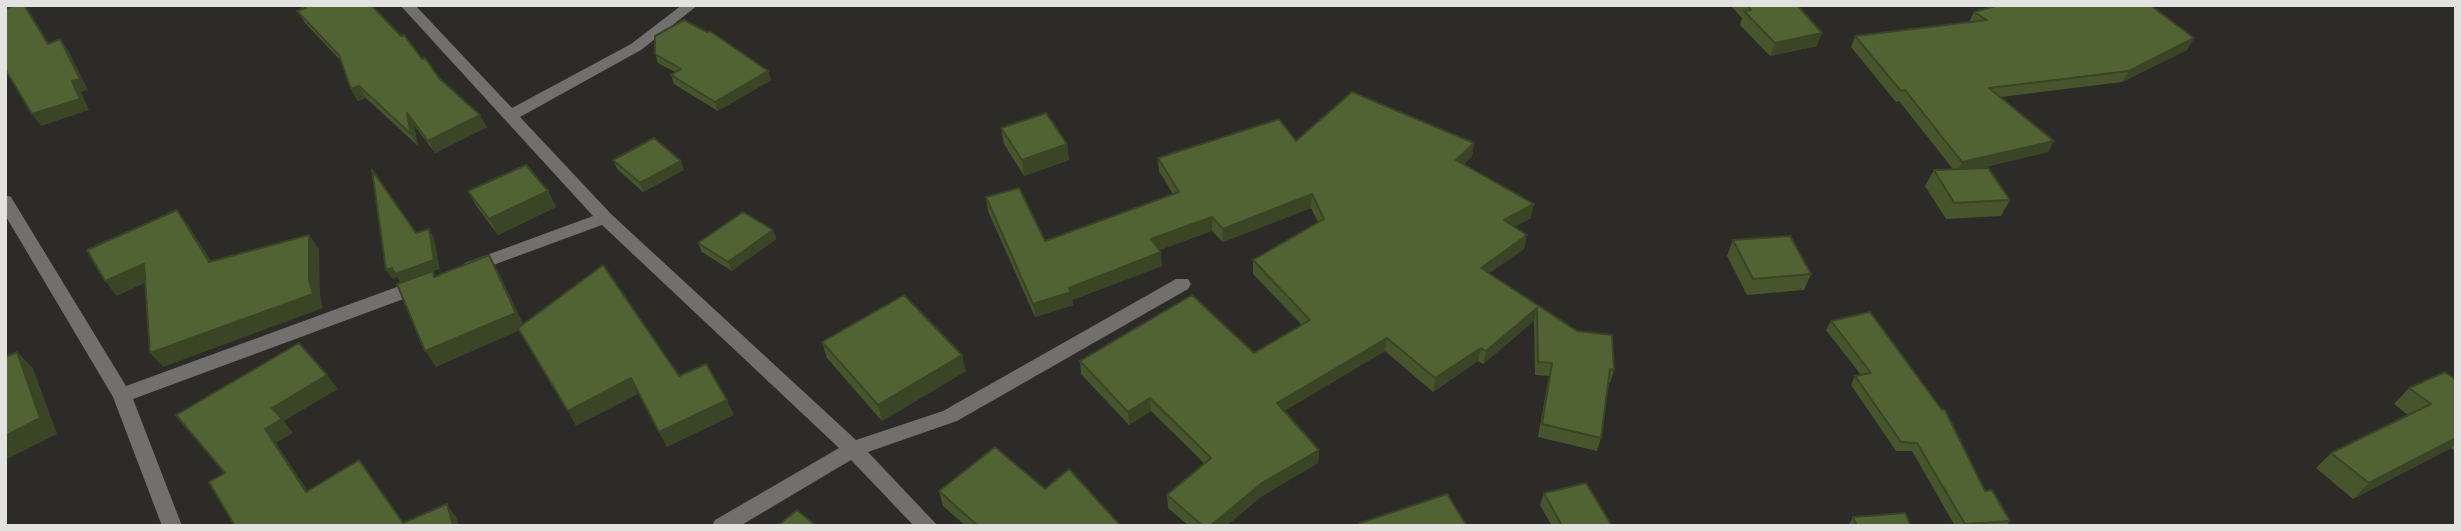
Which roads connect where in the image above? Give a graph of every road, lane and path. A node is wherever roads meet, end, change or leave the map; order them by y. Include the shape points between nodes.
1 (407, 5) edge
2 (691, 5) edge
3 (510, 116) junction
4 (5, 201) edge
5 (605, 218) junction
6 (1182, 284) dead end
7 (122, 395) junction
8 (853, 449) junction
9 (172, 526) edge
10 (722, 526) edge
11 (928, 526) edge

1 - 3 street
2 - 3 street via 636,47
3 - 5 street
4 - 7 street
5 - 7 street
5 - 8 street
6 - 8 street via 950,416
7 - 9 street
8 - 10 street
8 - 11 street

